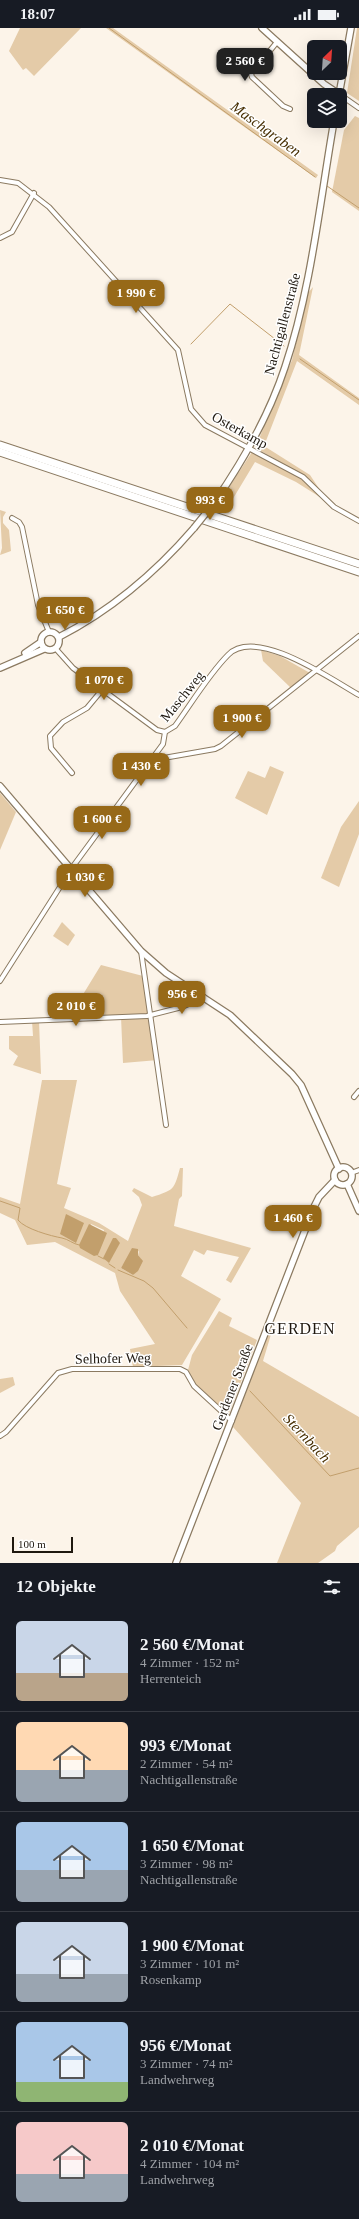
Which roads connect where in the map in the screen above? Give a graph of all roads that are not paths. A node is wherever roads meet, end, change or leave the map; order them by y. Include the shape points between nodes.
1 (262, 28) edge
2 (351, 28) edge
3 (277, 42) junction
4 (330, 88) edge
5 (340, 88) edge
6 (347, 100) edge
7 (359, 108) edge
8 (290, 109) dead end
9 (333, 128) edge
10 (0, 180) edge
11 (34, 193) junction
12 (0, 238) edge
13 (0, 445) edge
14 (250, 447) junction
15 (0, 452) edge
16 (12, 518) dead end
17 (359, 521) edge
18 (359, 564) edge
19 (359, 572) edge
20 (49, 632) junction
21 (359, 636) edge
22 (59, 637) junction
23 (41, 642) junction
24 (44, 649) junction
25 (56, 649) junction
26 (0, 667) edge
27 (315, 670) junction
28 (102, 690) junction
29 (359, 695) edge
30 (166, 732) junction
31 (152, 758) junction
32 (72, 773) dead end
33 (0, 786) edge
34 (72, 868) junction
35 (141, 951) junction
36 (0, 981) edge
37 (205, 997) junction
38 (151, 1015) junction
39 (0, 1022) edge
40 (359, 1091) edge
41 (354, 1097) dead end
42 (166, 1125) dead end
43 (339, 1168) junction
44 (359, 1170) edge
45 (351, 1173) junction
46 (336, 1180) junction
47 (347, 1184) junction
48 (359, 1211) edge
49 (232, 1421) junction
50 (0, 1436) edge
51 (176, 1563) edge

1 - 3 main road
2 - 5 main road
3 - 4 main road
3 - 8 street via 251,74 252,78 283,106
6 - 7 street
9 - 14 main road, Nachtigallenstraße via 308,277 286,367
10 - 11 street, Osterkamp via 18,183
11 - 12 street via 12,232
11 - 14 street, Osterkamp via 178,350 191,409 205,425
13 - 18 highway
14 - 17 street, Osterkamp via 303,477 334,507
14 - 22 main road, Nachtigallenstraße, bridge via 214,503 167,556 135,586 85,623
15 - 19 highway
16 - 20 street via 22,527 38,605
20 - 22 main road
20 - 23 main road via 42,636
21 - 27 street
22 - 25 main road via 60,644
23 - 24 main road
23 - 26 main road
24 - 25 main road
24 - 26 main road
25 - 28 street via 68,664
27 - 29 street, Maschweg
27 - 30 street, Maschweg via 274,650 252,647 236,649 228,654 175,726
27 - 31 street via 214,749
28 - 30 street via 157,730
28 - 32 street via 87,708 63,722 50,736 51,748
30 - 31 street, Maschweg via 163,744
31 - 34 street, Maschweg
33 - 34 main road
34 - 35 main road
34 - 36 street, Maschweg
35 - 37 main road via 166,973
35 - 38 street
37 - 38 street
37 - 43 main road via 242,1024 301,1085
38 - 39 street
38 - 42 street
40 - 41 street
43 - 45 main road via 346,1168
43 - 46 main road via 335,1172
44 - 45 street
45 - 47 main road via 352,1178
46 - 47 main road via 342,1185
46 - 49 main road, Gerdener Straße via 319,1197 314,1207
47 - 48 main road
49 - 50 street, Selhofer Weg via 194,1386 186,1372 180,1369 72,1369 58,1373
49 - 51 main road, Gerdener Straße

